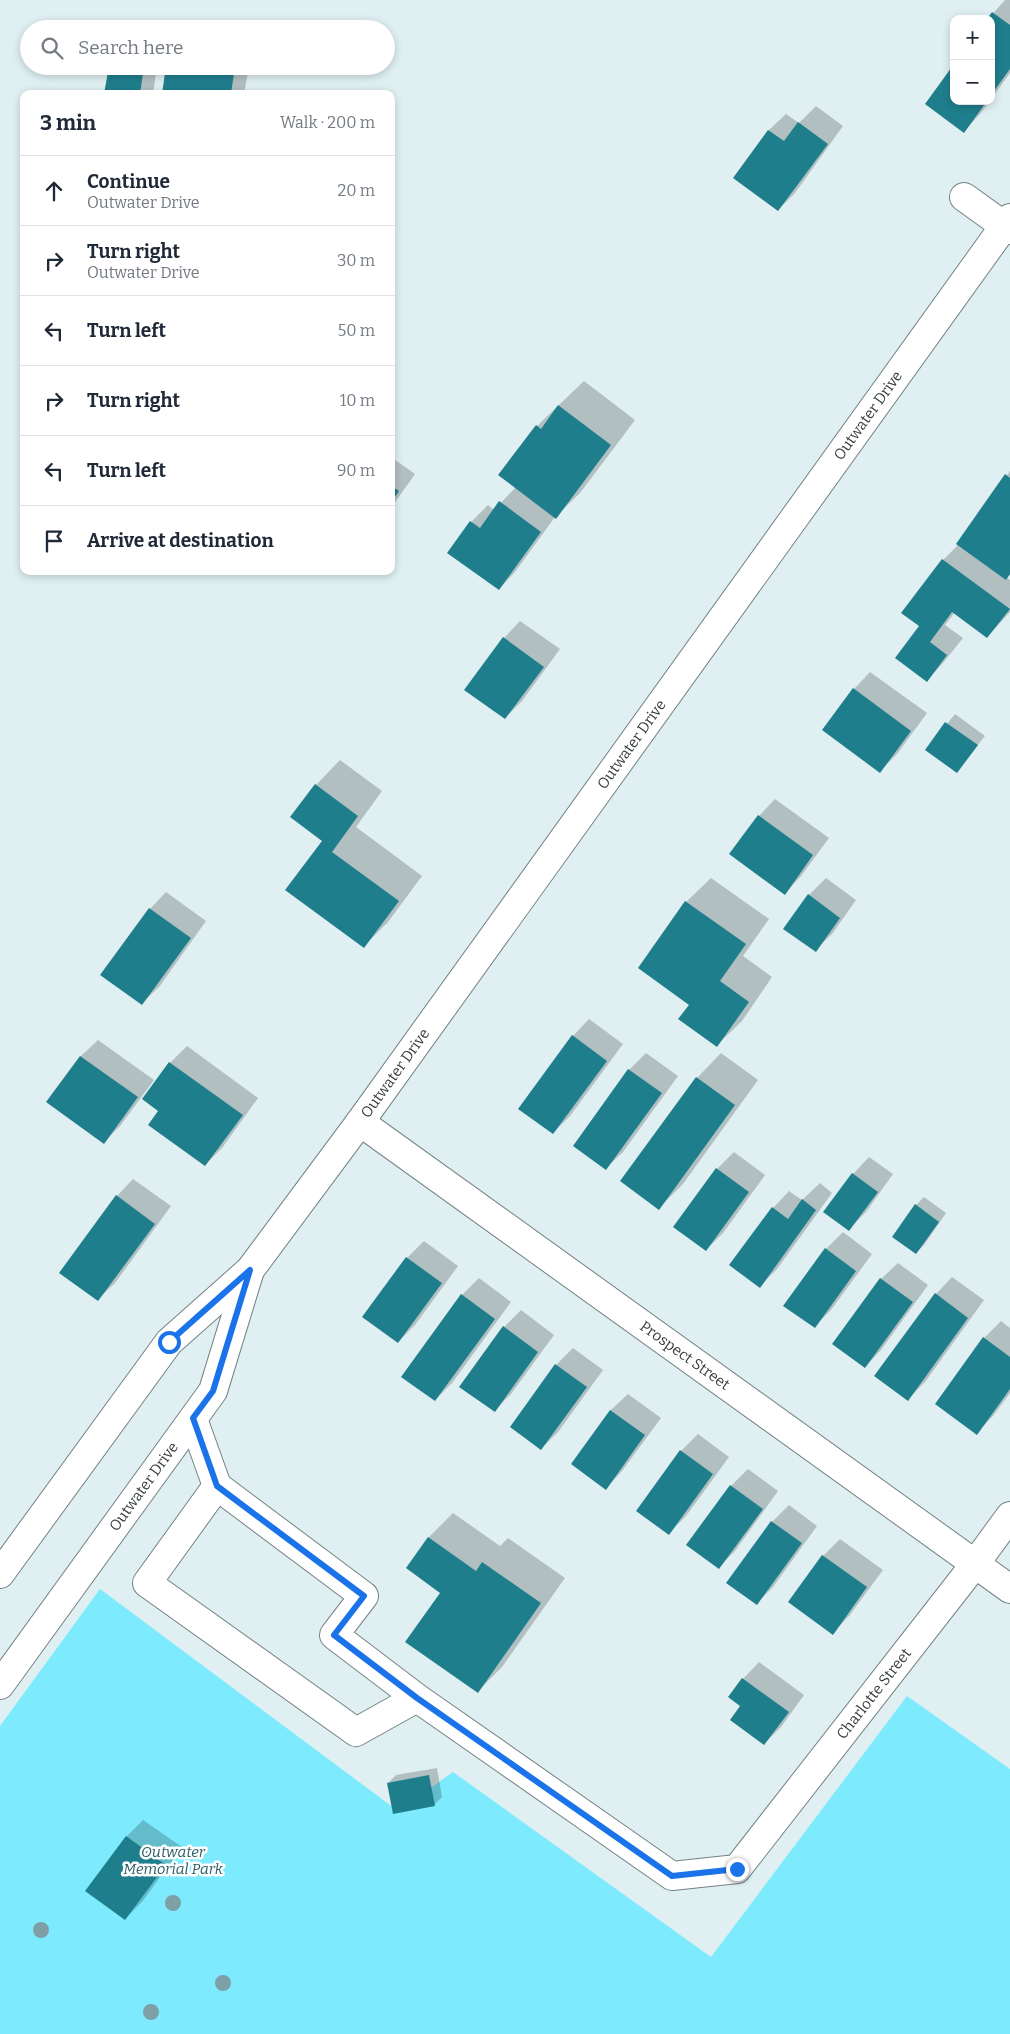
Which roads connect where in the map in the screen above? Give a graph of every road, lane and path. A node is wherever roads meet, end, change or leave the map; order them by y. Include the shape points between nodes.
1 (964, 197) dead end
2 (1008, 225) edge
3 (360, 1122) junction
4 (250, 1270) junction
5 (193, 1418) junction
6 (217, 1486) junction
7 (1010, 1516) edge
8 (975, 1564) junction
9 (0, 1574) edge
10 (1010, 1589) edge
11 (0, 1685) edge
12 (417, 1698) junction

1 - 2 street
2 - 3 street, Outwater Drive
3 - 4 street, Outwater Drive
3 - 8 street, Prospect Street
4 - 5 street, Outwater Drive via 213,1391
4 - 9 street, Outwater Drive via 169,1342
5 - 6 street
5 - 11 street, Outwater Drive
6 - 12 street via 364,1596 334,1635
6 - 12 street via 146,1584 356,1732
7 - 8 street, Charlotte Street
8 - 10 street, Prospect Street
8 - 12 street, Charlotte Street via 737,1869 672,1876

